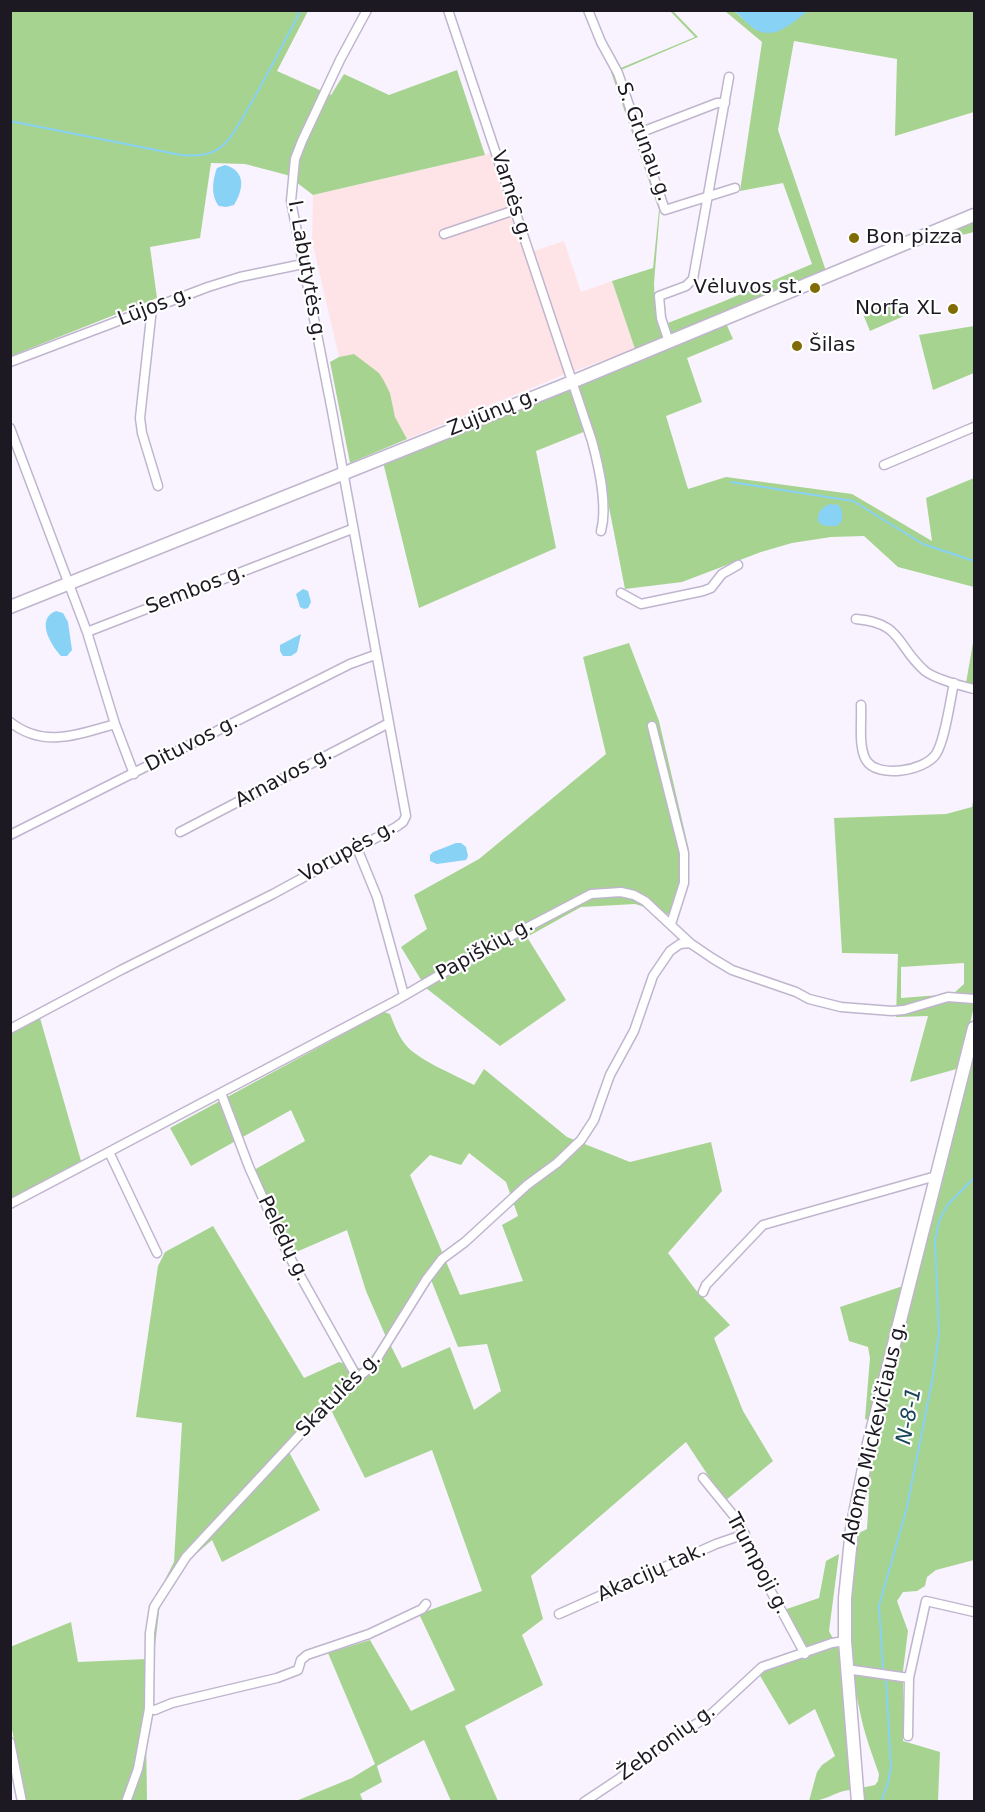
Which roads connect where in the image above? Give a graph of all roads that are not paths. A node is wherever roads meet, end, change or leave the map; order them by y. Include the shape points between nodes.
1 (367, 10) edge
2 (448, 10) edge
3 (588, 10) edge
4 (729, 77) dead end
5 (725, 103) junction
6 (639, 134) junction
7 (735, 188) dead end
8 (709, 197) junction
9 (515, 210) junction
10 (975, 215) edge
11 (444, 234) dead end
12 (303, 264) junction
13 (152, 308) junction
14 (669, 342) junction
15 (10, 362) edge
16 (572, 382) junction
17 (975, 427) edge
18 (10, 428) edge
19 (12, 439) edge
20 (884, 465) dead end
21 (342, 474) junction
22 (158, 486) dead end
23 (352, 529) junction
24 (601, 531) dead end
25 (738, 565) dead end
26 (68, 584) junction
27 (621, 593) dead end
28 (10, 607) edge
29 (856, 619) dead end
30 (87, 632) junction
31 (375, 656) junction
32 (954, 682) junction
33 (975, 688) edge
34 (861, 705) dead end
35 (10, 722) edge
36 (389, 723) junction
37 (115, 724) junction
38 (652, 726) dead end
39 (134, 774) junction
40 (180, 832) dead end
41 (10, 835) edge
42 (357, 848) junction
43 (671, 924) junction
44 (690, 943) junction
45 (404, 995) junction
46 (975, 999) edge
47 (975, 1028) edge
48 (10, 1029) edge
49 (221, 1093) junction
50 (109, 1152) junction
51 (936, 1176) junction
52 (10, 1204) edge
53 (157, 1253) dead end
54 (703, 1292) dead end
55 (358, 1379) junction
56 (703, 1478) dead end
57 (745, 1534) junction
58 (426, 1604) dead end
59 (974, 1612) edge
60 (559, 1614) dead end
61 (845, 1641) junction
62 (805, 1654) junction
63 (846, 1670) junction
64 (909, 1678) junction
65 (149, 1709) junction
66 (908, 1736) dead end
67 (10, 1743) edge
68 (22, 1802) edge
69 (126, 1802) edge
70 (584, 1802) edge
71 (858, 1802) edge

1 - 12 street, I. Labutytės g. via 309,121 295,159 291,201
2 - 9 street, Varnės g.
3 - 6 street, S. Grunau g. via 618,73
4 - 5 street
5 - 6 street
5 - 8 street
6 - 8 street, S. Grunau g. via 665,210
7 - 8 street, S. Grunau g.
8 - 14 street via 692,282 659,296
9 - 11 street
9 - 16 street, Varnės g.
10 - 14 main road, Zujūnų g.
12 - 13 street, Lūjos g. via 208,287
12 - 21 street, I. Labutytės g.
13 - 15 street, Lūjos g.
13 - 22 street via 140,418
14 - 16 main road, Zujūnų g.
16 - 21 main road, Zujūnų g.
16 - 24 street, Varnės g. via 598,467
17 - 20 street
18 - 19 street
19 - 26 street
21 - 23 street, Vorupės g.
21 - 26 main road, Zujūnų g.
23 - 30 street, Sembos g.
23 - 31 street, Vorupės g.
25 - 27 street via 703,591 641,604
26 - 28 main road, Zujūnų g.
26 - 30 street
29 - 32 street via 890,629 927,672
30 - 37 street
31 - 36 street, Vorupės g.
31 - 39 street, Dituvos g. via 350,664
32 - 33 street
32 - 34 street via 937,752 920,767 882,771 869,765 862,748
35 - 37 street via 58,739
36 - 40 street, Arnavos g.
36 - 42 street, Vorupės g. via 406,816 396,827
37 - 39 street
38 - 43 street via 684,853 684,883
39 - 41 street, Dituvos g.
42 - 45 street via 377,897
42 - 48 street, Vorupės g.
43 - 44 street, Papiškių g.
43 - 45 street, Papiškių g. via 634,895 591,894
44 - 46 street, Papiškių g. via 732,970 808,999 841,1007 904,1010 948,997
44 - 55 street, Skatulės g. via 670,951 653,976 634,1030 610,1075 594,1120 581,1140 442,1260 373,1365
45 - 49 street, Papiškių g.
47 - 51 main road, Adomo Mickevičiaus g.
49 - 50 street, Papiškių g.
49 - 55 street, Pelėdų g. via 288,1254
50 - 52 street, Papiškių g.
50 - 53 street
51 - 54 street via 763,1225
51 - 61 main road, Adomo Mickevičiaus g. via 857,1499 847,1563
55 - 65 street, Skatulės g. via 304,1430 186,1557 154,1607
56 - 57 street, Trumpoji g.
57 - 60 street, Akacijų tak.
57 - 62 street, Trumpoji g.
58 - 65 street via 369,1634 307,1655 298,1670
59 - 64 street via 926,1601
61 - 62 street, Žebronių g.
61 - 63 main road, Adomo Mickevičiaus g.
62 - 70 street, Žebronių g. via 762,1667 708,1717 670,1739
63 - 64 street
63 - 71 main road, Adomo Mickevičiaus g.
64 - 66 street
65 - 69 street, Skatulės g. via 138,1769
67 - 68 street

